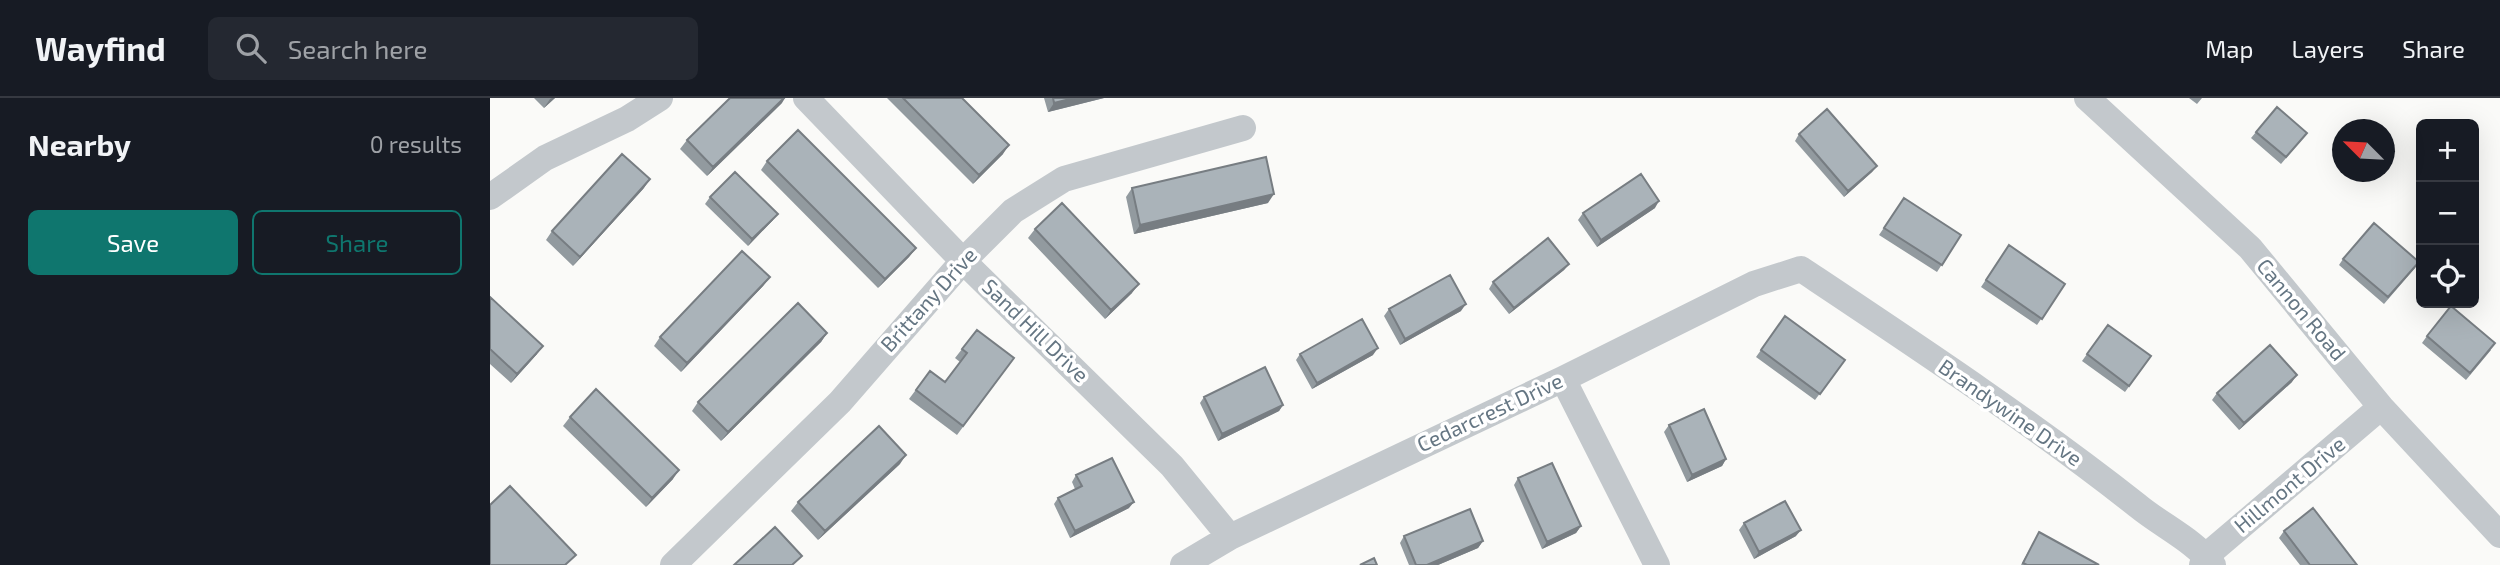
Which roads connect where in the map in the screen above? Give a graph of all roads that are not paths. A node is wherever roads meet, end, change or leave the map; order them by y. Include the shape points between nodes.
1 (660, 98) edge
2 (806, 98) edge
3 (2087, 98) edge
4 (1243, 128) dead end
5 (490, 197) edge
6 (962, 261) junction
7 (1801, 269) joint
8 (1563, 379) junction
9 (2381, 407) junction
10 (2500, 535) edge
11 (1230, 537) junction
12 (2207, 562) edge
13 (673, 565) edge
14 (1183, 565) edge
15 (1657, 565) edge

1 - 5 street via 545,158
2 - 6 street, Sand Hill Drive
3 - 9 street, Cannon Road via 2250,248
4 - 6 street, Brittany Drive via 1064,179 1013,211
6 - 11 street, Sand Hill Drive via 1172,466
6 - 13 street, Brittany Drive via 839,401
7 - 8 street, Cedarcrest Drive via 1754,284
7 - 12 street, Brandywine Drive via 2082,462
8 - 11 street, Cedarcrest Drive
8 - 15 street
9 - 10 street, Cannon Road
9 - 12 street, Hillmont Drive
11 - 14 street, Cedarcrest Drive

